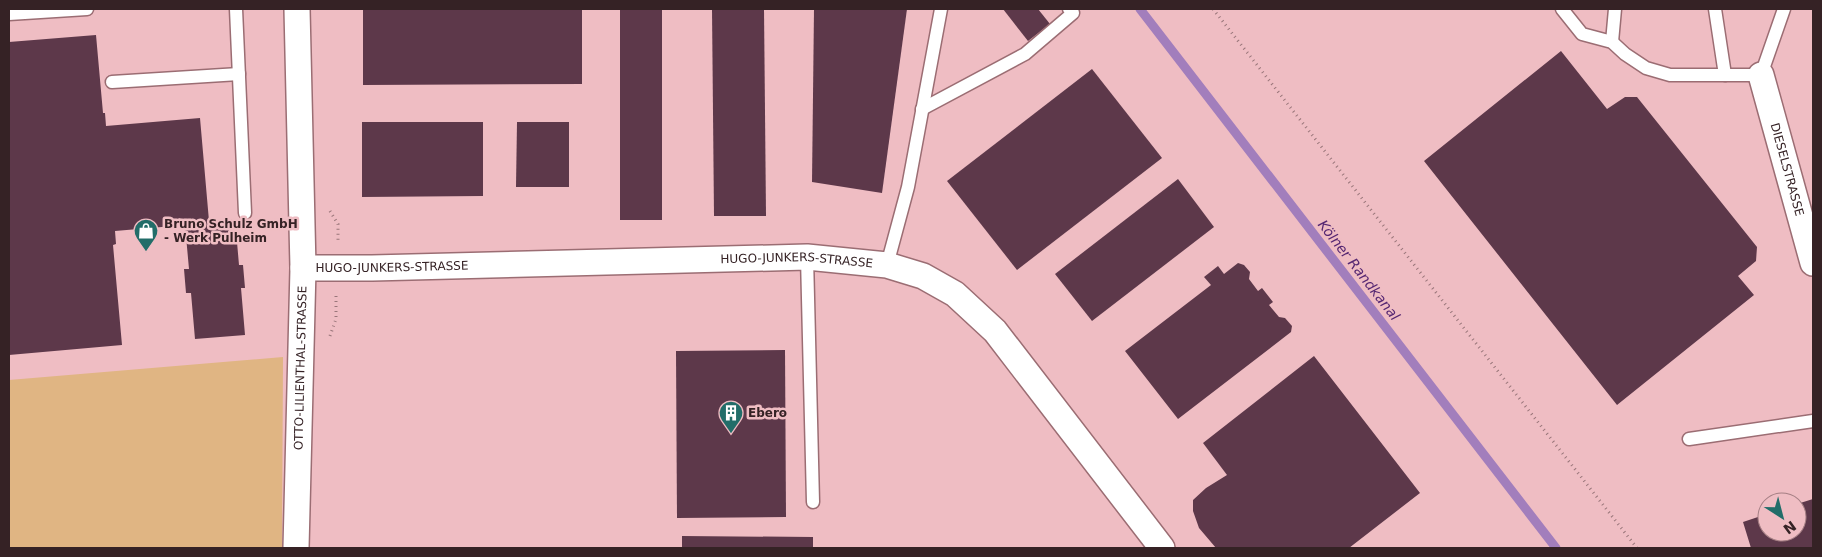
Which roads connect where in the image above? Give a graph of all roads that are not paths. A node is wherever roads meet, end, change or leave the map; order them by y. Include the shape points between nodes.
1 (87, 9) edge
2 (236, 9) edge
3 (297, 9) edge
4 (941, 9) edge
5 (1069, 9) edge
6 (1562, 9) edge
7 (1615, 9) edge
8 (1715, 9) edge
9 (1784, 9) edge
10 (9, 14) edge
11 (1612, 42) junction
12 (239, 74) junction
13 (1724, 75) junction
14 (1761, 75) junction
15 (112, 82) dead end
16 (922, 109) junction
17 (245, 213) dead end
18 (807, 257) junction
19 (1813, 262) edge
20 (887, 265) junction
21 (303, 268) junction
22 (1813, 421) edge
23 (1689, 439) dead end
24 (813, 502) dead end
25 (296, 548) edge
26 (1162, 548) edge

1 - 10 lane
2 - 12 lane
3 - 21 street, OTTO-LILIENTHAL-STRASSE
4 - 16 lane
5 - 16 lane via 1073,13 1025,54
6 - 11 lane via 1582,34
7 - 11 lane
8 - 13 lane
9 - 14 lane
11 - 13 lane via 1646,68 1670,74
12 - 15 lane
12 - 17 lane
13 - 14 lane
14 - 19 street, DIESELSTRASSE
16 - 20 lane via 908,187
18 - 20 street, HUGO-JUNKERS-STRASSE
18 - 21 street, HUGO-JUNKERS-STRASSE
18 - 24 lane
20 - 26 street, HUGO-JUNKERS-STRASSE via 923,276 955,294 994,331
21 - 25 street, OTTO-LILIENTHAL-STRASSE
22 - 23 lane

